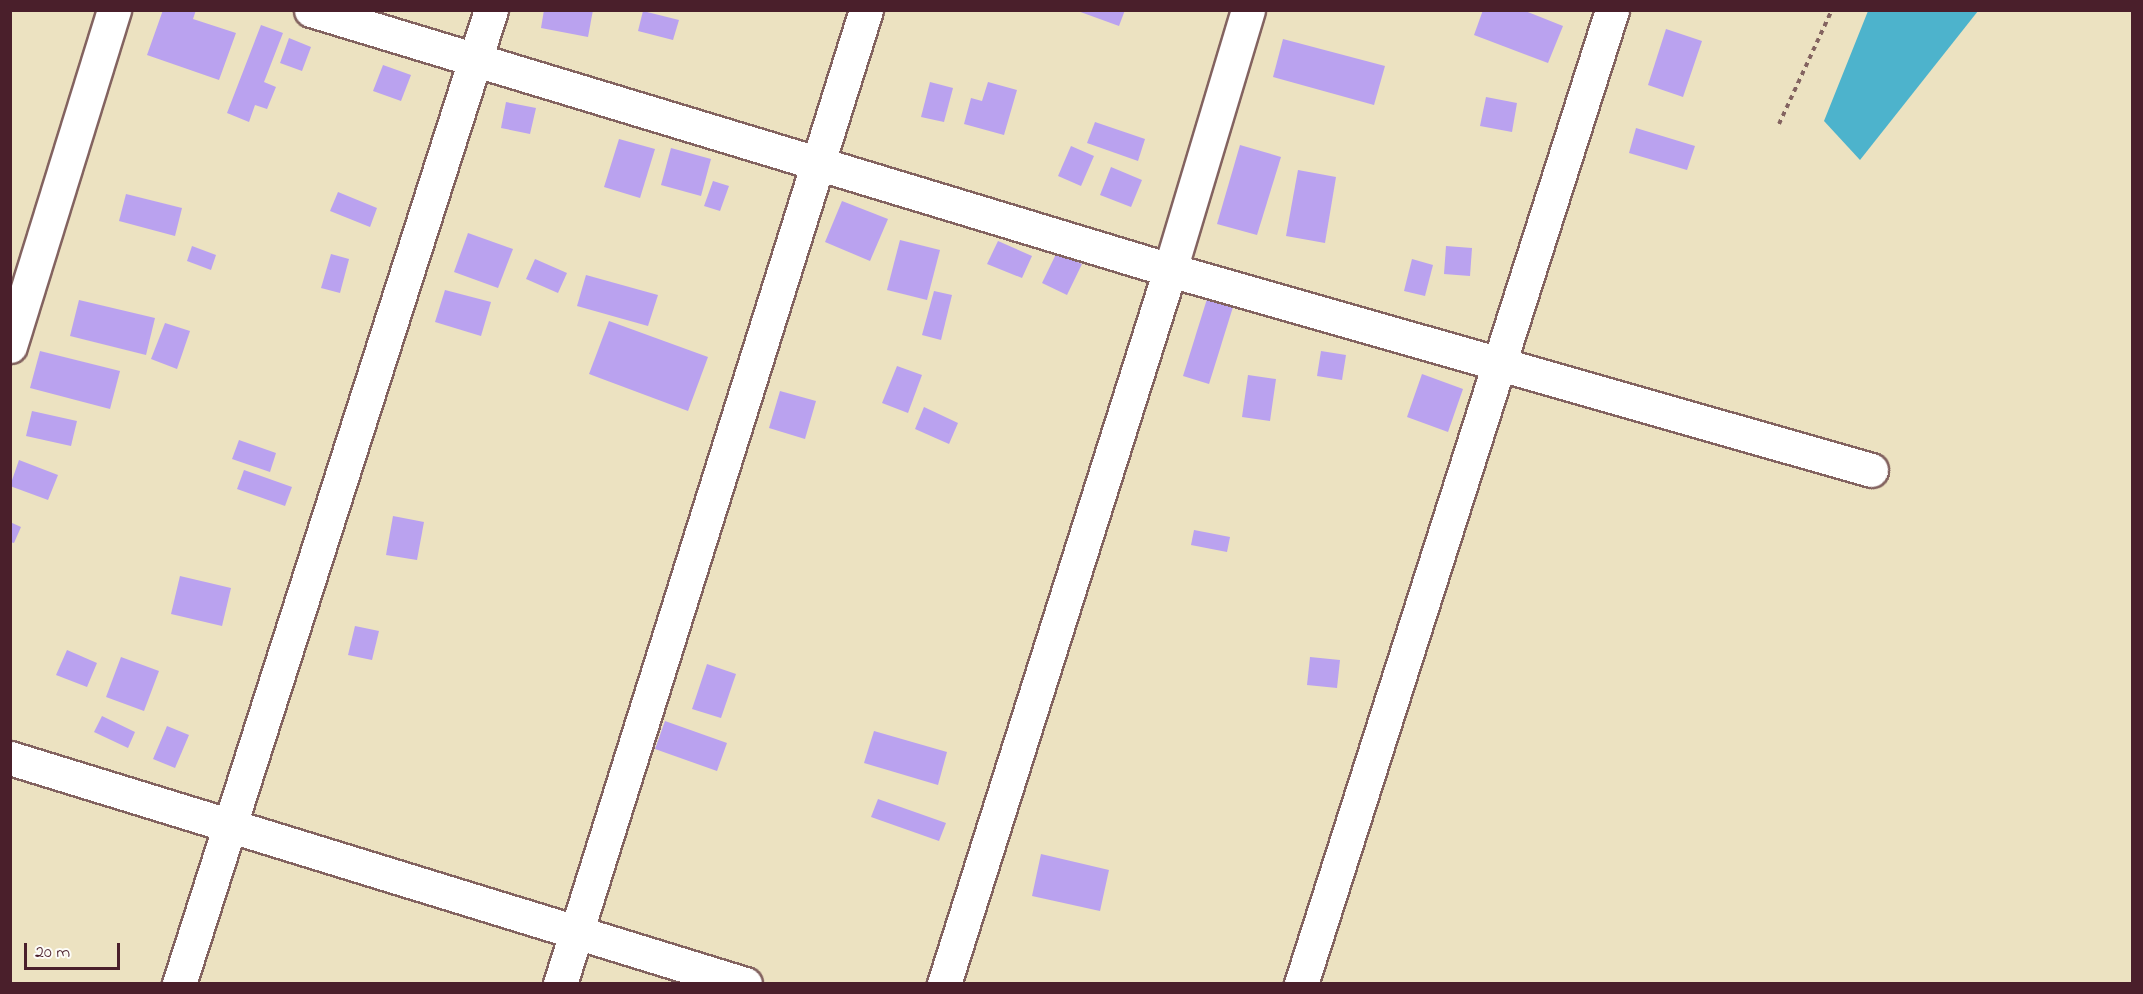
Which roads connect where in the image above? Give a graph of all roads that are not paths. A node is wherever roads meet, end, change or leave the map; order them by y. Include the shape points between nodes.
1 (114, 10) edge
2 (311, 10) edge
3 (492, 10) edge
4 (867, 10) edge
5 (1248, 10) edge
6 (1612, 10) edge
7 (477, 61) junction
8 (818, 163) junction
9 (1170, 270) junction
10 (10, 346) edge
11 (1499, 364) junction
12 (1871, 470) dead end
13 (10, 758) edge
14 (228, 826) junction
15 (576, 932) junction
16 (179, 984) edge
17 (560, 984) edge
18 (745, 984) edge
19 (944, 984) edge
20 (1301, 984) edge

1 - 10 street
2 - 7 street
3 - 7 street
4 - 8 street
5 - 9 street
6 - 11 street
7 - 8 street
7 - 14 street
8 - 9 street
8 - 15 street
9 - 11 street
9 - 19 street
11 - 12 street
11 - 20 street
13 - 14 street
14 - 15 street
14 - 16 street
15 - 17 street
15 - 18 street

